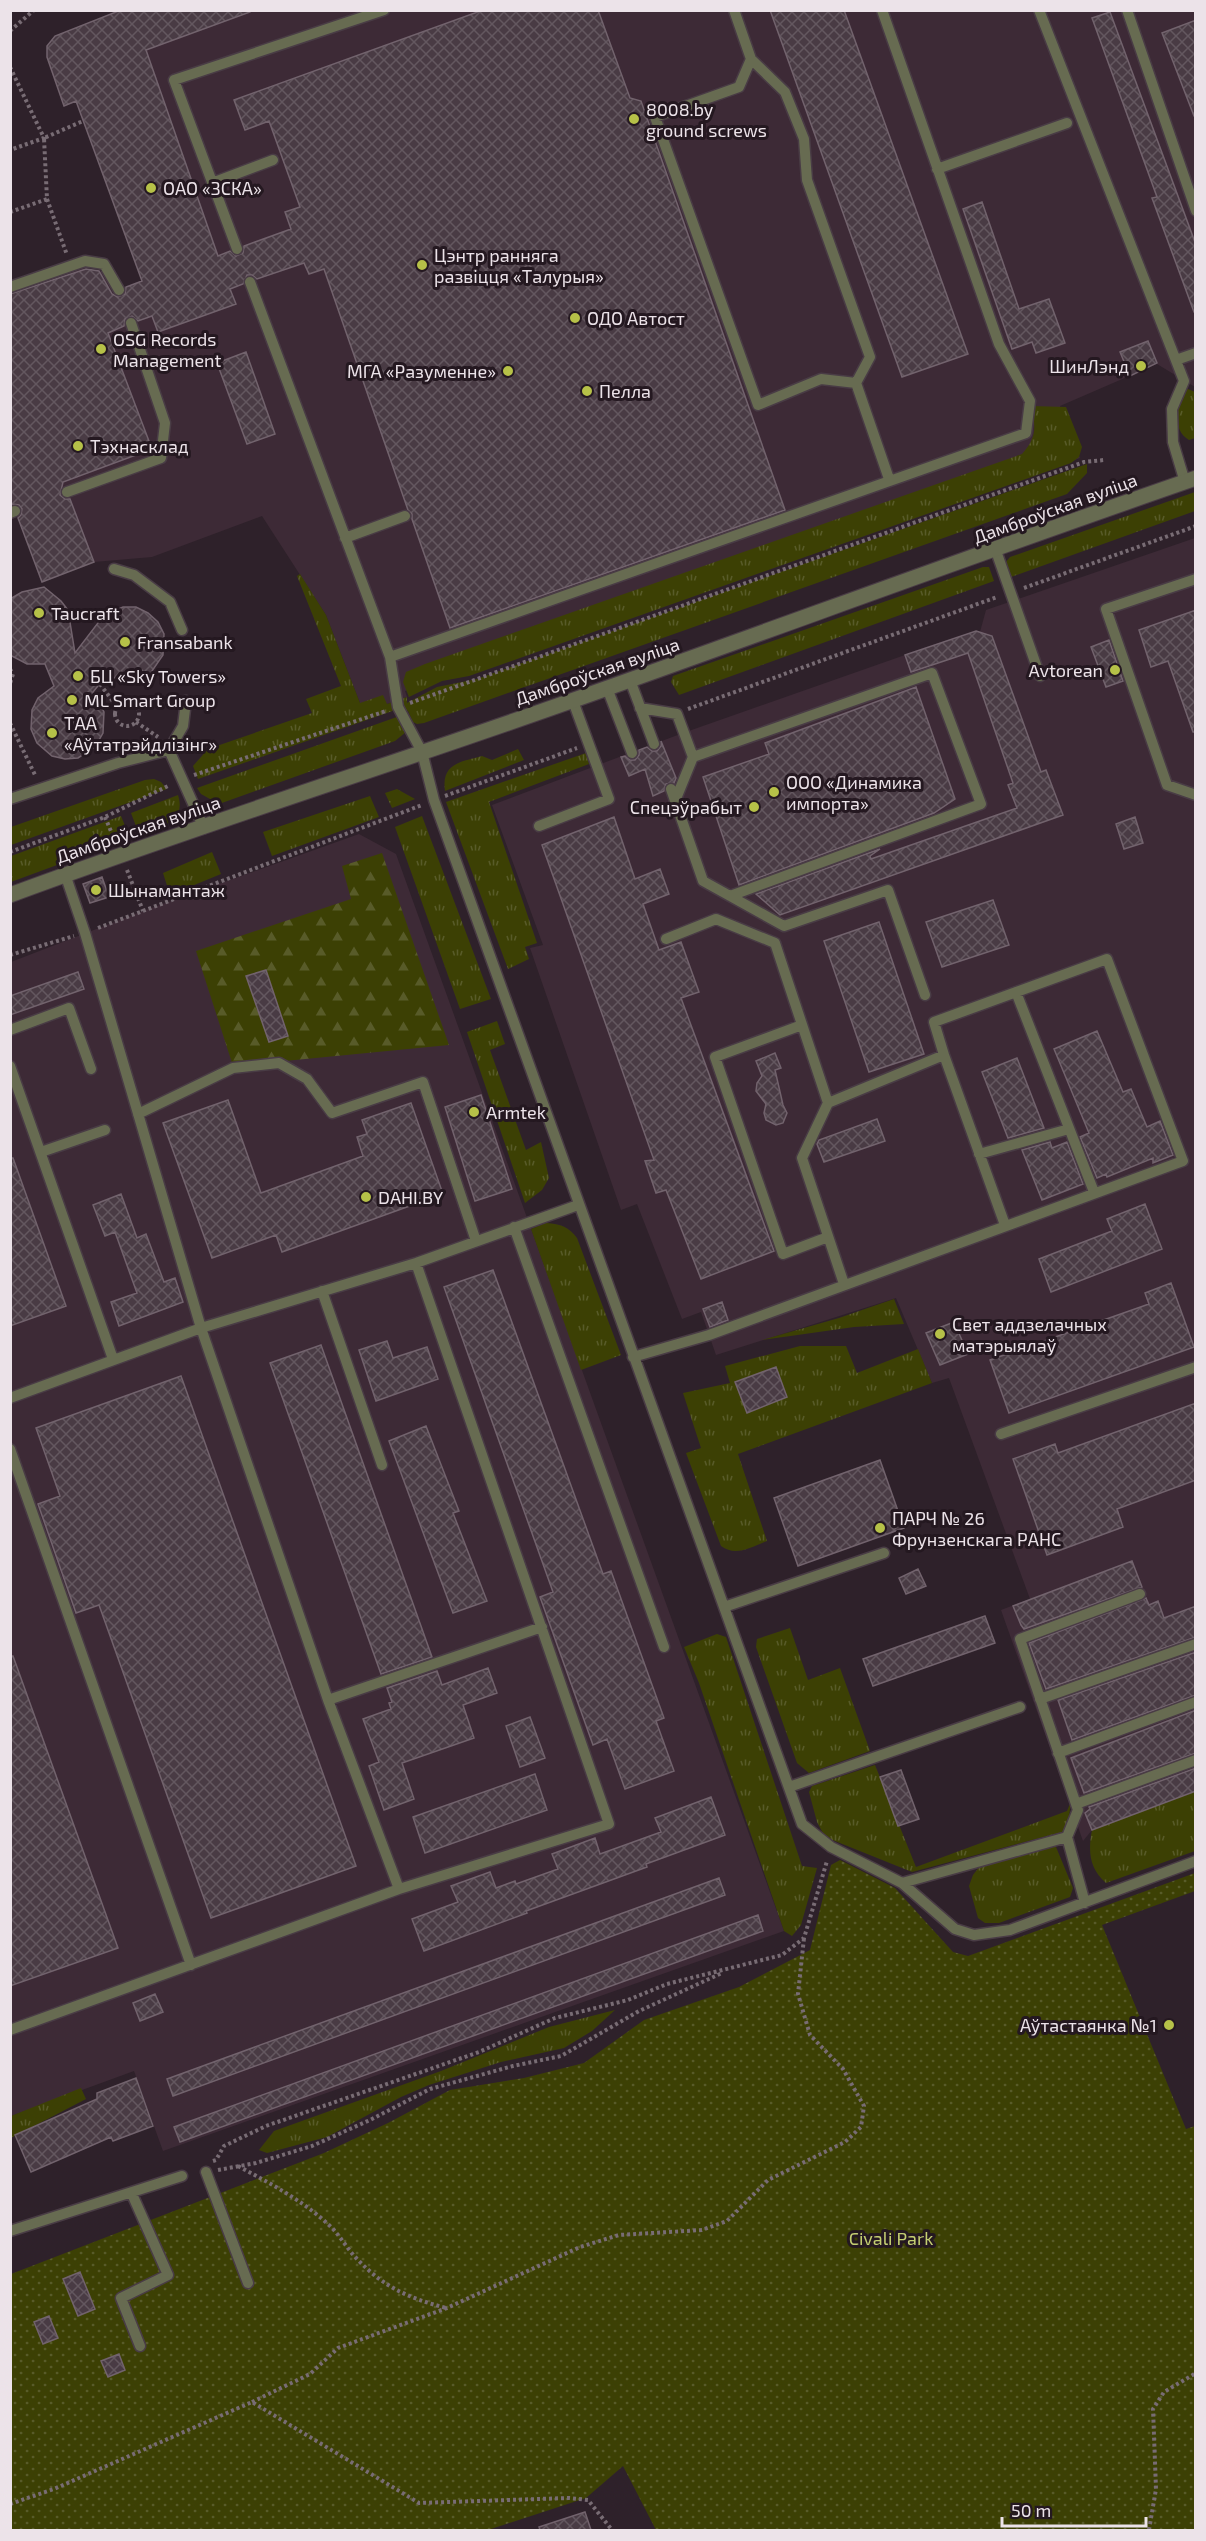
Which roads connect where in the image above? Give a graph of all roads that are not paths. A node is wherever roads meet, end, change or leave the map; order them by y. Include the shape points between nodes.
1 (384, 10) edge
2 (734, 10) edge
3 (882, 10) edge
4 (1039, 10) edge
5 (1127, 10) edge
6 (751, 59) junction
7 (1067, 123) dead end
8 (273, 160) dead end
9 (937, 170) junction
10 (212, 183) junction
11 (1196, 211) edge
12 (237, 249) dead end
13 (250, 282) dead end
14 (10, 287) edge
15 (119, 290) dead end
16 (131, 323) dead end
17 (1196, 353) edge
18 (1176, 360) junction
19 (856, 382) junction
20 (888, 476) dead end
21 (1190, 480) edge
22 (67, 492) dead end
23 (405, 516) dead end
24 (345, 538) junction
25 (996, 550) junction
26 (114, 569) dead end
27 (1196, 579) edge
28 (182, 630) dead end
29 (390, 657) junction
30 (1040, 676) dead end
31 (630, 680) junction
32 (607, 688) junction
33 (186, 701) dead end
34 (573, 701) junction
35 (640, 708) junction
36 (654, 744) dead end
37 (169, 750) junction
38 (422, 752) junction
39 (632, 753) dead end
40 (693, 757) junction
41 (671, 789) dead end
42 (1196, 795) edge
43 (10, 799) edge
44 (675, 801) junction
45 (539, 826) dead end
46 (204, 828) junction
47 (65, 874) junction
48 (10, 895) edge
49 (730, 896) junction
50 (666, 939) dead end
51 (1016, 992) junction
52 (925, 995) dead end
53 (802, 1025) junction
54 (10, 1030) edge
55 (944, 1055) junction
56 (10, 1066) edge
57 (91, 1069) dead end
58 (828, 1103) junction
59 (138, 1114) junction
60 (1069, 1129) junction
61 (105, 1130) dead end
62 (41, 1152) junction
63 (979, 1154) junction
64 (1094, 1192) junction
65 (578, 1205) junction
66 (1005, 1225) junction
67 (514, 1227) junction
68 (828, 1237) junction
69 (476, 1241) junction
70 (416, 1263) junction
71 (844, 1284) junction
72 (322, 1291) junction
73 (201, 1328) junction
74 (633, 1357) junction
75 (113, 1359) junction
76 (1196, 1367) edge
77 (10, 1398) edge
78 (1001, 1434) dead end
79 (10, 1449) edge
80 (381, 1465) dead end
81 (884, 1553) dead end
82 (1140, 1594) dead end
83 (724, 1607) junction
84 (542, 1627) junction
85 (1196, 1644) edge
86 (664, 1647) dead end
87 (1040, 1699) junction
88 (328, 1700) junction
89 (1196, 1702) edge
90 (1020, 1707) dead end
91 (1058, 1753) junction
92 (1196, 1760) edge
93 (789, 1787) junction
94 (1076, 1804) junction
95 (1067, 1837) junction
96 (1196, 1861) edge
97 (902, 1883) junction
98 (399, 1889) junction
99 (1085, 1903) junction
100 (191, 1965) junction
101 (10, 2030) edge
102 (207, 2168) road end
103 (182, 2176) dead end
104 (132, 2194) junction
105 (10, 2231) edge
106 (248, 2283) dead end
107 (140, 2346) dead end

1 - 10 lane via 174,80
2 - 6 lane
3 - 9 lane
4 - 18 lane
5 - 11 lane
6 - 19 lane via 785,92 804,139 807,180 870,357
6 - 19 lane via 740,87 655,117 758,405 821,379
7 - 9 lane
8 - 10 lane
9 - 29 lane via 999,344 1030,402 1026,433
10 - 12 lane
13 - 24 lane
14 - 15 lane via 85,261 104,264
16 - 22 lane via 165,423 161,458
17 - 18 lane
18 - 21 lane via 1184,381 1172,409 1173,442
19 - 20 lane
21 - 25 street, Дамброўская вуліца
23 - 24 lane
24 - 29 lane
25 - 30 lane
25 - 31 street, Дамброўская вуліца
26 - 28 lane via 134,575 170,602
27 - 42 lane via 1106,609 1167,785
29 - 38 lane via 398,707
31 - 32 street, Дамброўская вуліца
31 - 35 lane
32 - 34 street, Дамброўская вуліца
32 - 39 lane
33 - 37 lane via 183,726
34 - 38 street, Дамброўская вуліца
34 - 45 lane via 609,799
35 - 36 lane
35 - 40 lane via 677,714
37 - 43 lane
37 - 46 lane
38 - 46 street, Дамброўская вуліца
38 - 65 lane via 434,800
40 - 44 lane
40 - 49 lane via 932,673 981,804
41 - 44 lane
44 - 49 lane via 703,881
46 - 47 street, Дамброўская вуліца
47 - 48 street, Дамброўская вуліца
47 - 59 lane
49 - 52 lane via 784,926 888,890
50 - 53 lane via 716,919 775,943
51 - 55 lane via 934,1022
51 - 60 lane
51 - 64 lane via 1107,959 1184,1161
53 - 58 lane
53 - 68 lane via 716,1057 783,1254
54 - 57 lane via 69,1008
55 - 58 lane
55 - 63 lane
56 - 62 lane
58 - 68 lane via 802,1158
59 - 69 lane via 233,1068 279,1063 307,1079 332,1113 423,1082
59 - 73 lane
60 - 63 lane
60 - 64 lane
61 - 62 lane
62 - 75 lane
63 - 66 lane
64 - 66 lane
65 - 67 lane
65 - 74 lane
66 - 71 lane
67 - 69 lane
67 - 86 lane
68 - 71 lane
69 - 70 lane
70 - 72 lane
70 - 84 lane
71 - 74 lane via 693,1340
72 - 73 lane
72 - 80 lane
73 - 75 lane
73 - 88 lane
74 - 83 lane
75 - 77 lane
76 - 78 lane
79 - 100 lane
81 - 83 lane
82 - 87 lane via 1020,1639
83 - 93 lane
84 - 88 lane
84 - 98 lane via 609,1824
85 - 87 lane
87 - 91 lane
88 - 98 lane
89 - 91 lane
90 - 93 lane
91 - 94 lane
92 - 94 lane
93 - 97 lane via 802,1824 831,1847
94 - 95 lane via 1078,1810
95 - 97 lane
95 - 99 lane
96 - 99 lane
97 - 99 lane via 955,1929 974,1935 1010,1930
98 - 100 lane
100 - 101 lane
102 - 106 lane
103 - 104 lane
104 - 105 lane
104 - 107 lane via 168,2275 121,2298

